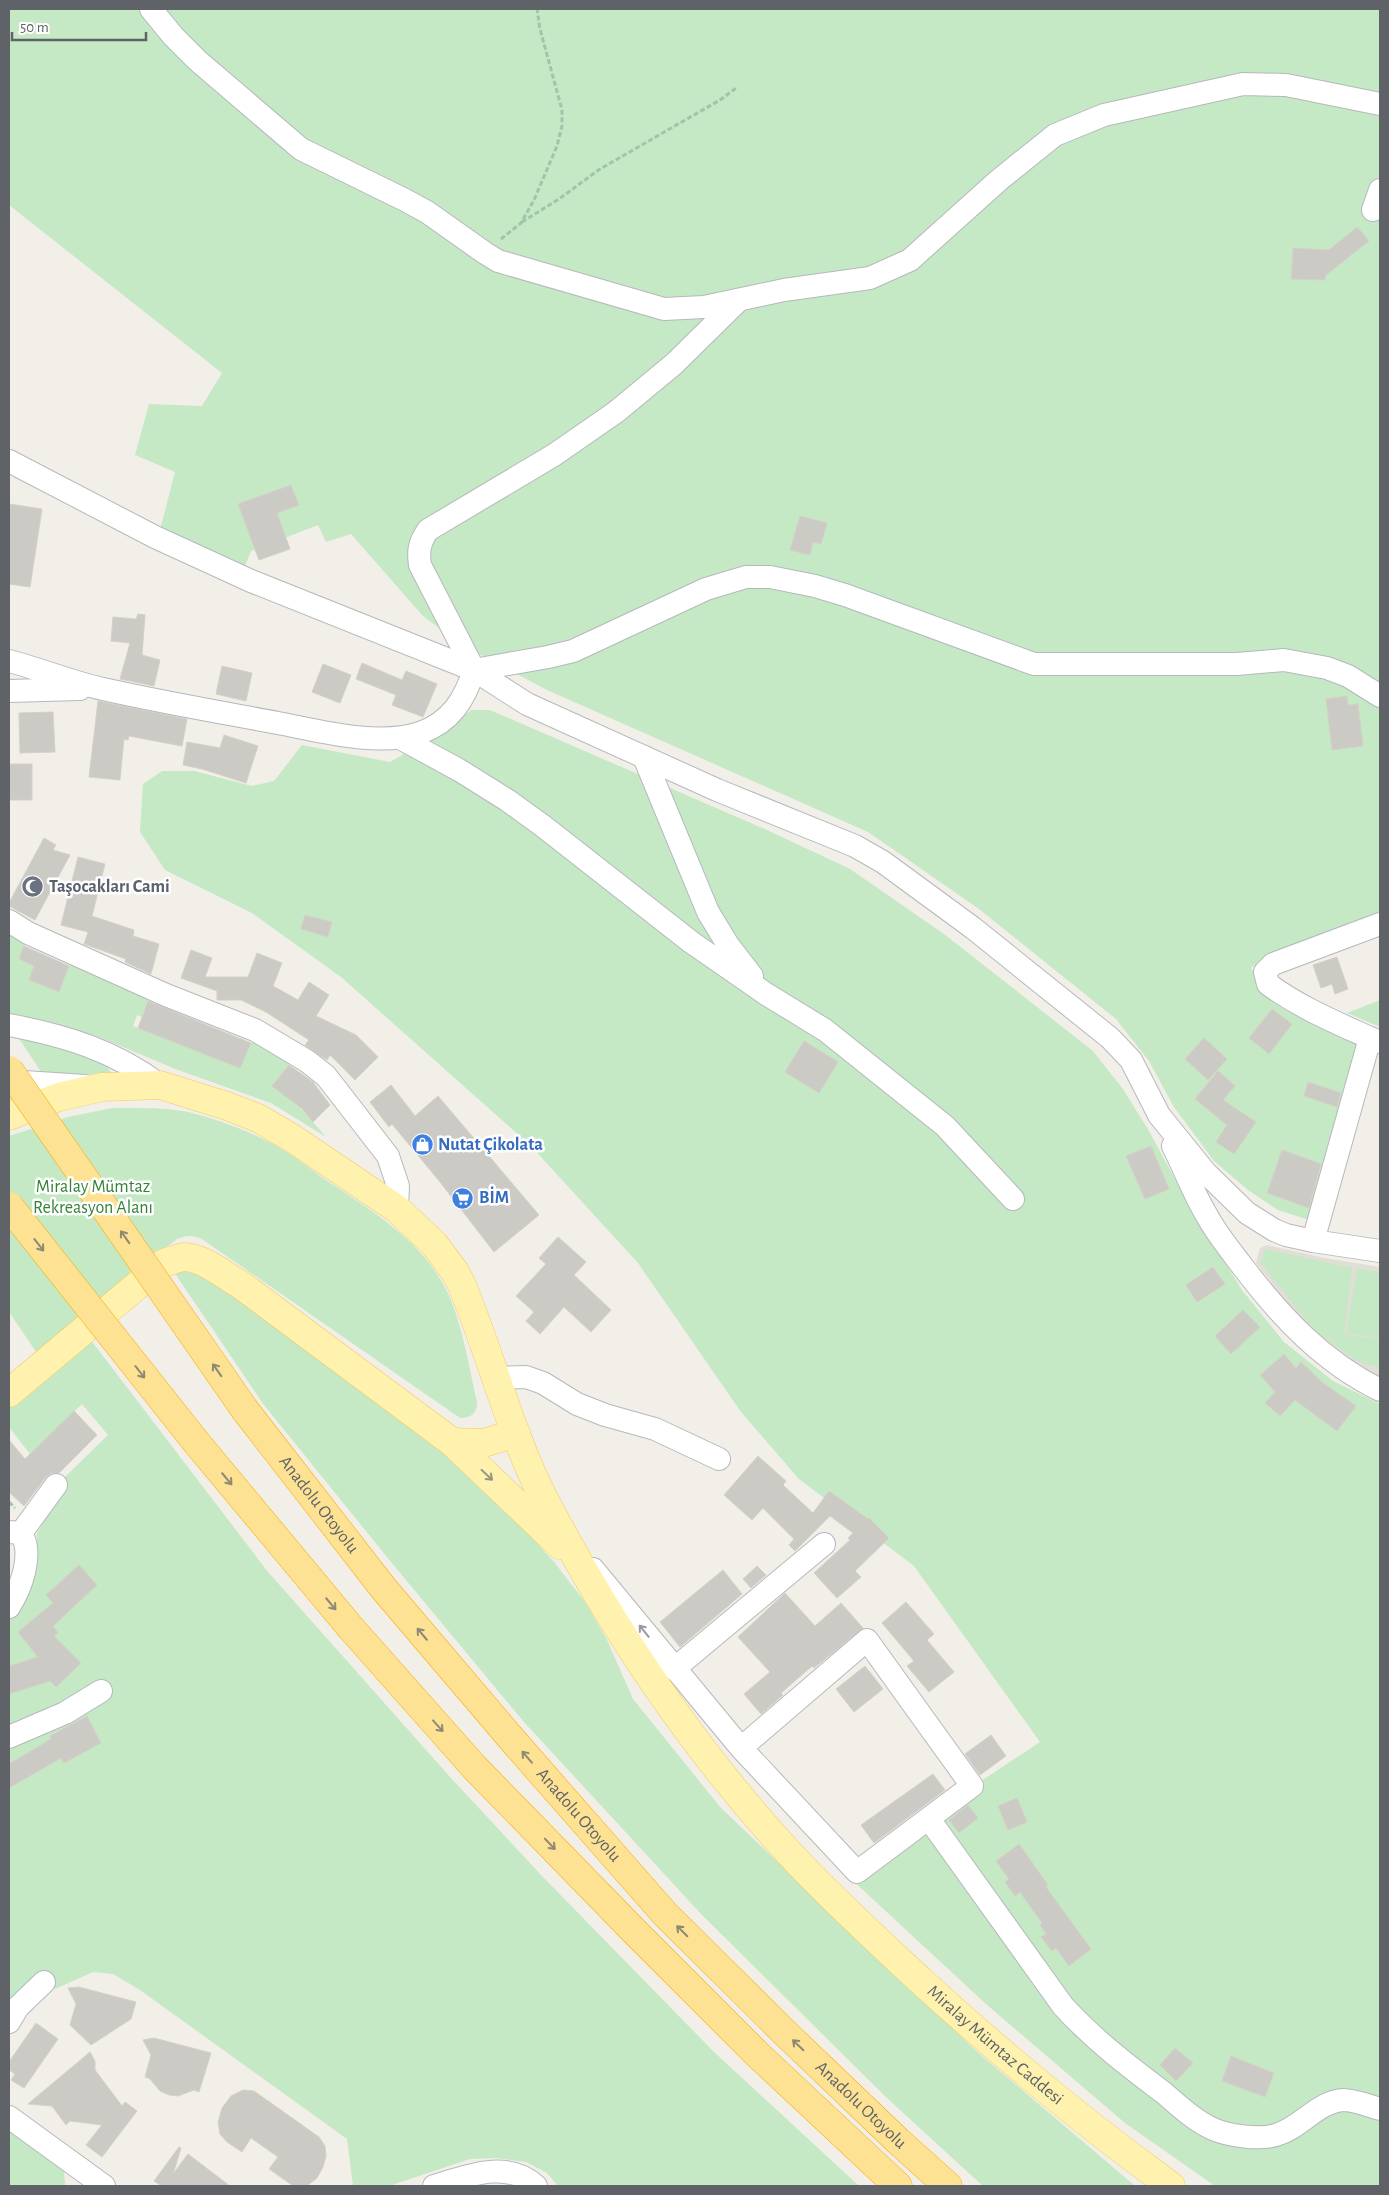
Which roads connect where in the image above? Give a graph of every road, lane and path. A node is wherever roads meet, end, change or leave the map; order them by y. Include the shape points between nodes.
1 (151, 9) edge
2 (537, 9) edge
3 (736, 88) dead end
4 (1380, 104) edge
5 (521, 223) junction
6 (488, 255) junction
7 (739, 299) junction
8 (9, 460) edge
9 (9, 661) edge
10 (474, 670) junction
11 (101, 689) junction
12 (9, 691) edge
13 (1380, 696) edge
14 (400, 738) junction
15 (644, 757) junction
16 (9, 921) edge
17 (1380, 924) edge
18 (766, 994) junction
19 (9, 1024) edge
20 (1375, 1040) edge
21 (9, 1070) edge
22 (9, 1081) edge
23 (160, 1086) junction
24 (102, 1087) junction
25 (1159, 1115) junction
26 (9, 1116) edge
27 (1014, 1199) dead end
28 (9, 1206) edge
29 (397, 1209) junction
30 (1313, 1241) junction
31 (1380, 1251) edge
32 (495, 1378) junction
33 (1380, 1390) edge
34 (9, 1393) edge
35 (516, 1433) junction
36 (452, 1442) junction
37 (718, 1458) dead end
38 (56, 1485) dead end
39 (557, 1524) junction
40 (15, 1533) edge
41 (824, 1544) dead end
42 (579, 1563) junction
43 (9, 1607) edge
44 (674, 1669) junction
45 (101, 1691) dead end
46 (9, 1737) edge
47 (741, 1748) junction
48 (929, 1819) junction
49 (44, 1982) dead end
50 (9, 2022) edge
51 (1380, 2108) edge
52 (9, 2117) edge
53 (96, 2184) edge
54 (434, 2186) edge
55 (536, 2186) edge
56 (898, 2186) edge
57 (948, 2186) edge
58 (1171, 2186) edge

1 - 6 street via 198,61 301,149 406,200
2 - 5 path via 562,110 562,126 557,146
3 - 5 path via 600,169
4 - 7 street via 1286,85 1244,84 1104,115 1055,135 910,260 891,270 870,278
5 - 6 path
6 - 7 street via 664,309 704,307
7 - 10 street via 674,364 616,412 554,455 440,522 420,541 418,553 426,580
8 - 10 street via 155,537 251,582
9 - 11 street
10 - 13 street via 548,658 573,650 706,589 730,580 756,576 815,586 845,595 1034,664 1237,664 1284,660 1348,676
10 - 14 street via 467,692 456,709 439,723
10 - 15 street via 527,704
11 - 12 street
11 - 14 street via 332,733
14 - 18 street via 508,800 691,942
15 - 18 street via 708,912 728,945
15 - 25 street via 855,846 908,879 1110,1038 1131,1060
16 - 29 street via 28,933 166,995 255,1030 307,1061 326,1076 388,1156 398,1186
17 - 20 street via 1273,964 1265,972 1268,984 1300,1005
18 - 27 street via 825,1030 945,1126
19 - 23 street via 96,1048 139,1070
20 - 30 street
57 -> 21 highway, Anadolu Otoyolu, bridge via 783,2031 665,1914 384,1589 245,1410
22 - 24 street
23 - 24 main road
23 - 29 main road via 258,1118 335,1165
24 - 26 main road via 59,1097
25 - 30 street via 1206,1172 1247,1213 1274,1230
25 - 33 street via 1205,1213 1251,1278 1302,1336 1356,1378
28 -> 56 highway, Anadolu Otoyolu, bridge via 196,1442 350,1627 475,1768 764,2060
29 - 32 main road via 418,1227 456,1272
30 - 31 street
32 - 35 main road
32 - 37 street via 526,1377 543,1383 577,1404 655,1429
34 - 36 main road via 164,1263 185,1257 208,1265 241,1286
35 - 36 main road via 484,1443
35 - 39 main road
36 -> 42 main road
38 - 40 street
39 - 42 main road
44 -> 39 street
40 - 43 street via 26,1540 24,1569 21,1584
41 - 44 street
42 - 58 main road, Miralay Mümtaz Caddesi via 631,1649 697,1744 760,1820 828,1893 1005,2055 1116,2146
44 - 47 street
45 - 46 street via 65,1713
47 - 48 street via 858,1872
47 - 48 street via 868,1640 972,1786
48 - 51 street via 1063,2006 1120,2060 1199,2121 1226,2133 1267,2137 1288,2130 1335,2102 1349,2100
49 - 50 street via 18,2007
52 - 53 street
54 - 55 street via 492,2171 522,2175

